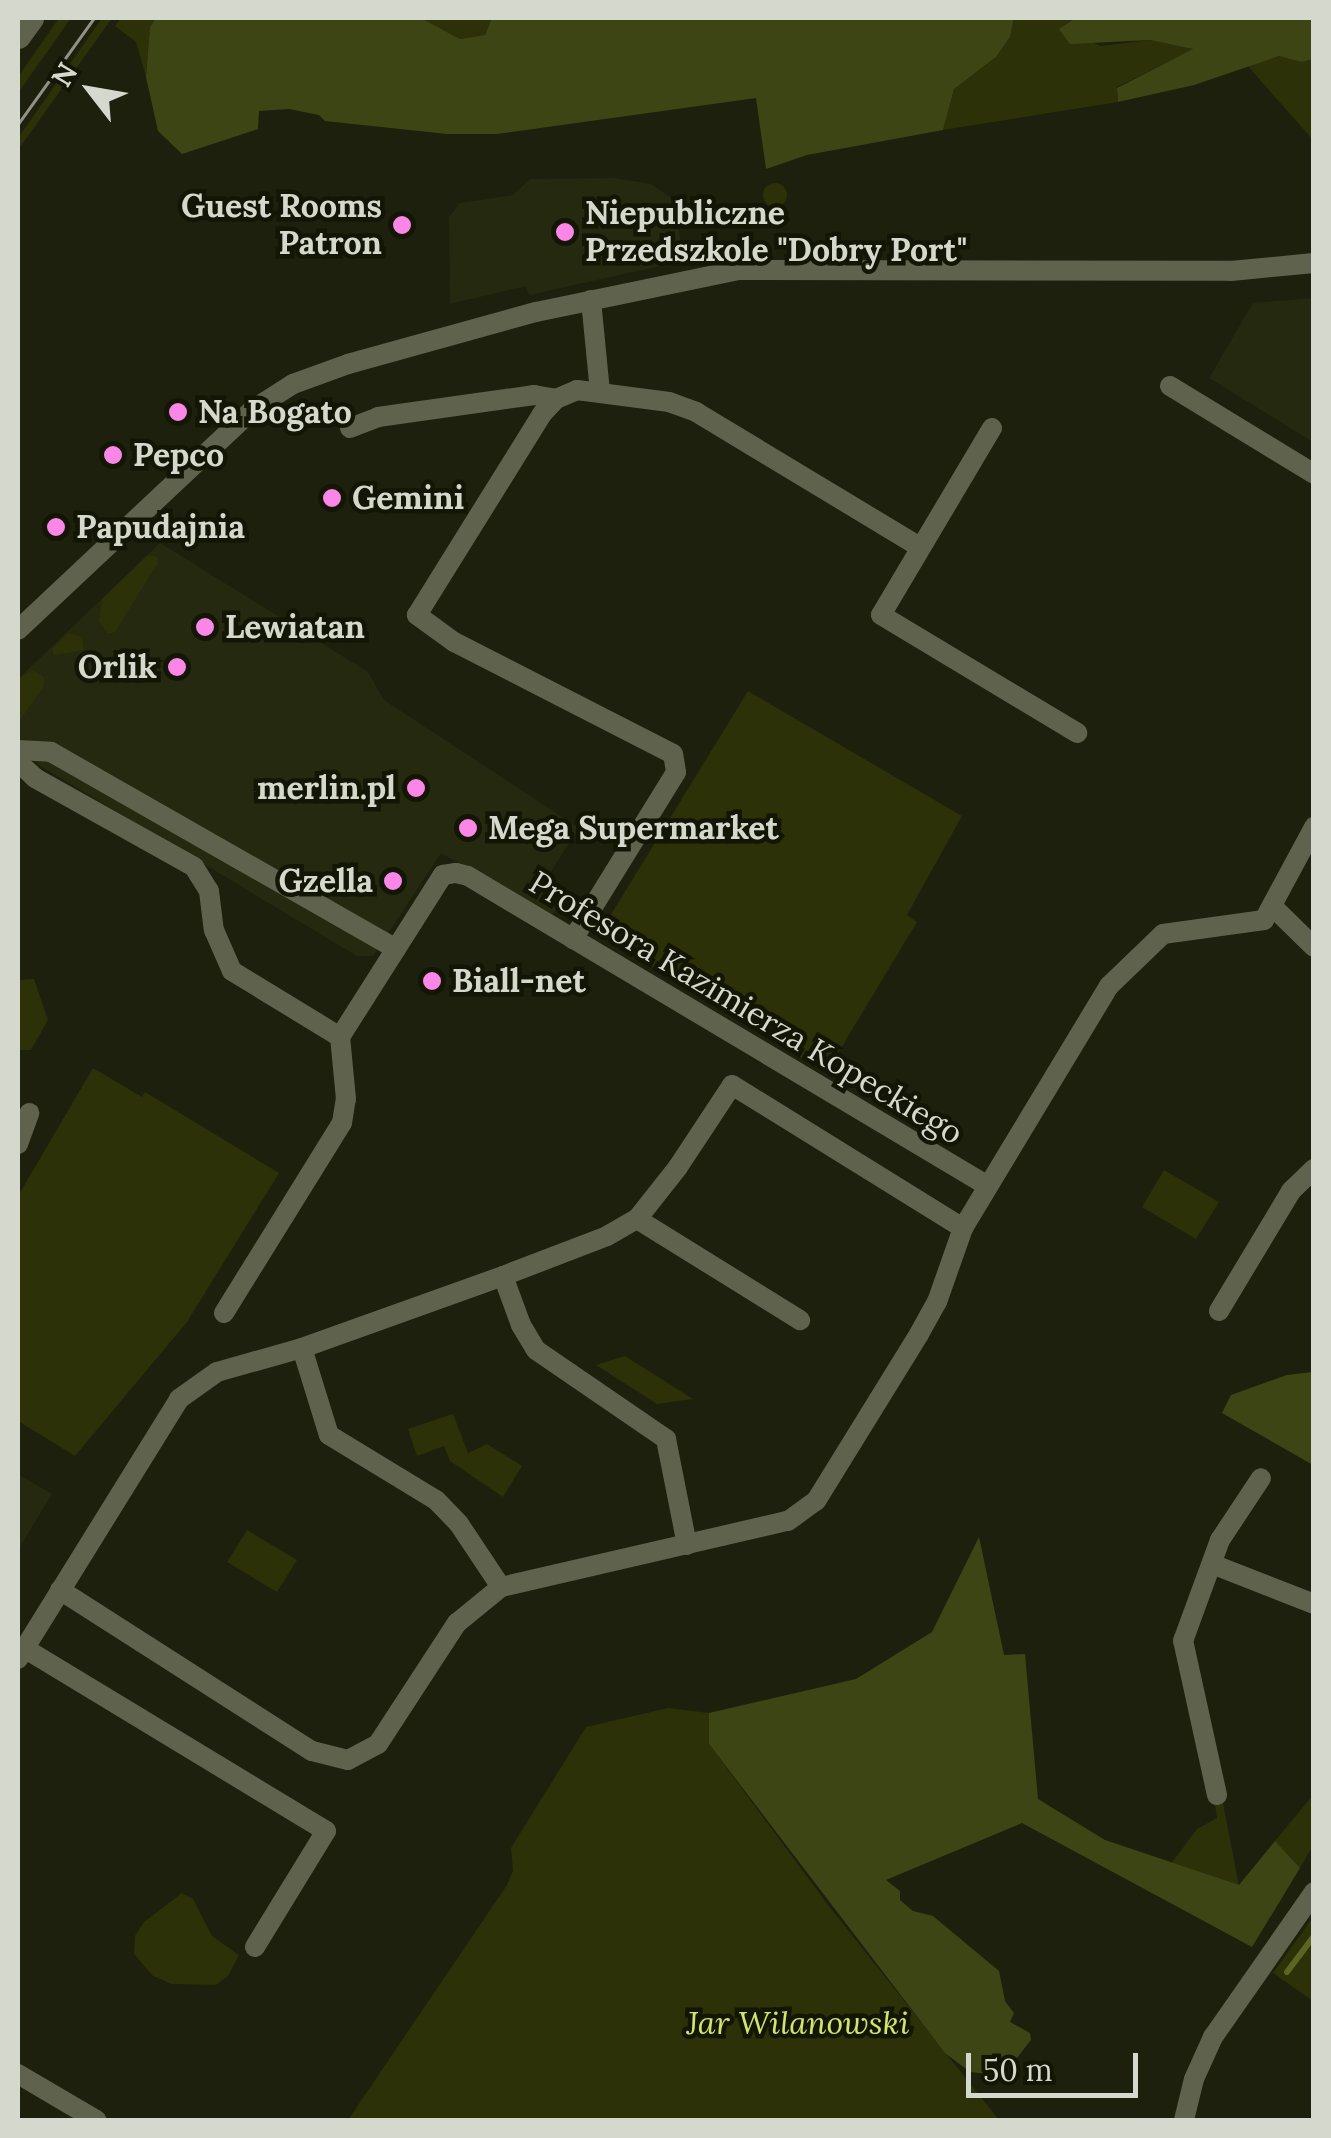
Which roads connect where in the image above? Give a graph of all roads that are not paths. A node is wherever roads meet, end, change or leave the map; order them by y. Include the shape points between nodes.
1 (30, 18) edge
2 (18, 36) edge
3 (1314, 263) edge
4 (591, 300) junction
5 (1170, 386) dead end
6 (600, 392) junction
7 (556, 398) junction
8 (350, 428) dead end
9 (992, 428) dead end
10 (1314, 474) edge
11 (920, 547) junction
12 (18, 630) edge
13 (1077, 733) dead end
14 (18, 750) edge
15 (18, 762) edge
16 (1314, 828) edge
17 (1273, 907) junction
18 (573, 939) junction
19 (1314, 947) edge
20 (396, 948) junction
21 (340, 1038) junction
22 (28, 1113) dead end
23 (18, 1144) edge
24 (1314, 1169) edge
25 (988, 1186) junction
26 (637, 1219) junction
27 (964, 1228) junction
28 (503, 1276) junction
29 (1220, 1310) dead end
30 (224, 1313) dead end
31 (800, 1320) dead end
32 (302, 1348) junction
33 (1261, 1478) dead end
34 (687, 1545) junction
35 (1212, 1564) junction
36 (501, 1587) junction
37 (60, 1590) junction
38 (1314, 1604) edge
39 (21, 1654) edge
40 (1217, 1795) dead end
41 (1314, 1892) edge
42 (255, 1947) dead end
43 (18, 2074) edge
44 (96, 2120) edge
45 (1184, 2120) edge

1 - 2 street
3 - 4 street via 1231,271 739,270
4 - 6 street
4 - 12 street via 293,384 252,410
5 - 10 street
6 - 7 street via 577,390
6 - 11 street via 696,412
7 - 8 street via 534,395 378,417
7 - 18 street via 416,615 454,642 673,754 676,772
9 - 11 street
11 - 13 street via 881,615
14 - 20 street via 50,752
15 - 21 street via 35,778 194,867 210,891 214,930 232,971
16 - 17 street
17 - 19 street
17 - 25 street via 1254,923 1163,934 1132,959
18 - 20 street, Profesora Kazimierza Kopeckiego via 456,873 443,875
18 - 25 street, Profesora Kazimierza Kopeckiego
20 - 21 street, Profesora Kazimierza Kopeckiego
21 - 30 street via 342,1124
22 - 23 street
24 - 29 street via 1291,1191
25 - 27 street
26 - 27 street via 732,1084
26 - 28 street
26 - 31 street
27 - 34 street via 937,1302 816,1501 788,1520
28 - 32 street
28 - 34 street via 536,1350 666,1438
32 - 36 street via 329,1435 436,1500
32 - 37 street via 217,1372 178,1399
33 - 35 street
34 - 36 street
35 - 38 street
35 - 40 street via 1183,1641
36 - 37 street via 457,1623 378,1744 348,1760 312,1752
37 - 39 street
39 - 42 street via 326,1831
41 - 45 street via 1213,2038
43 - 44 street

